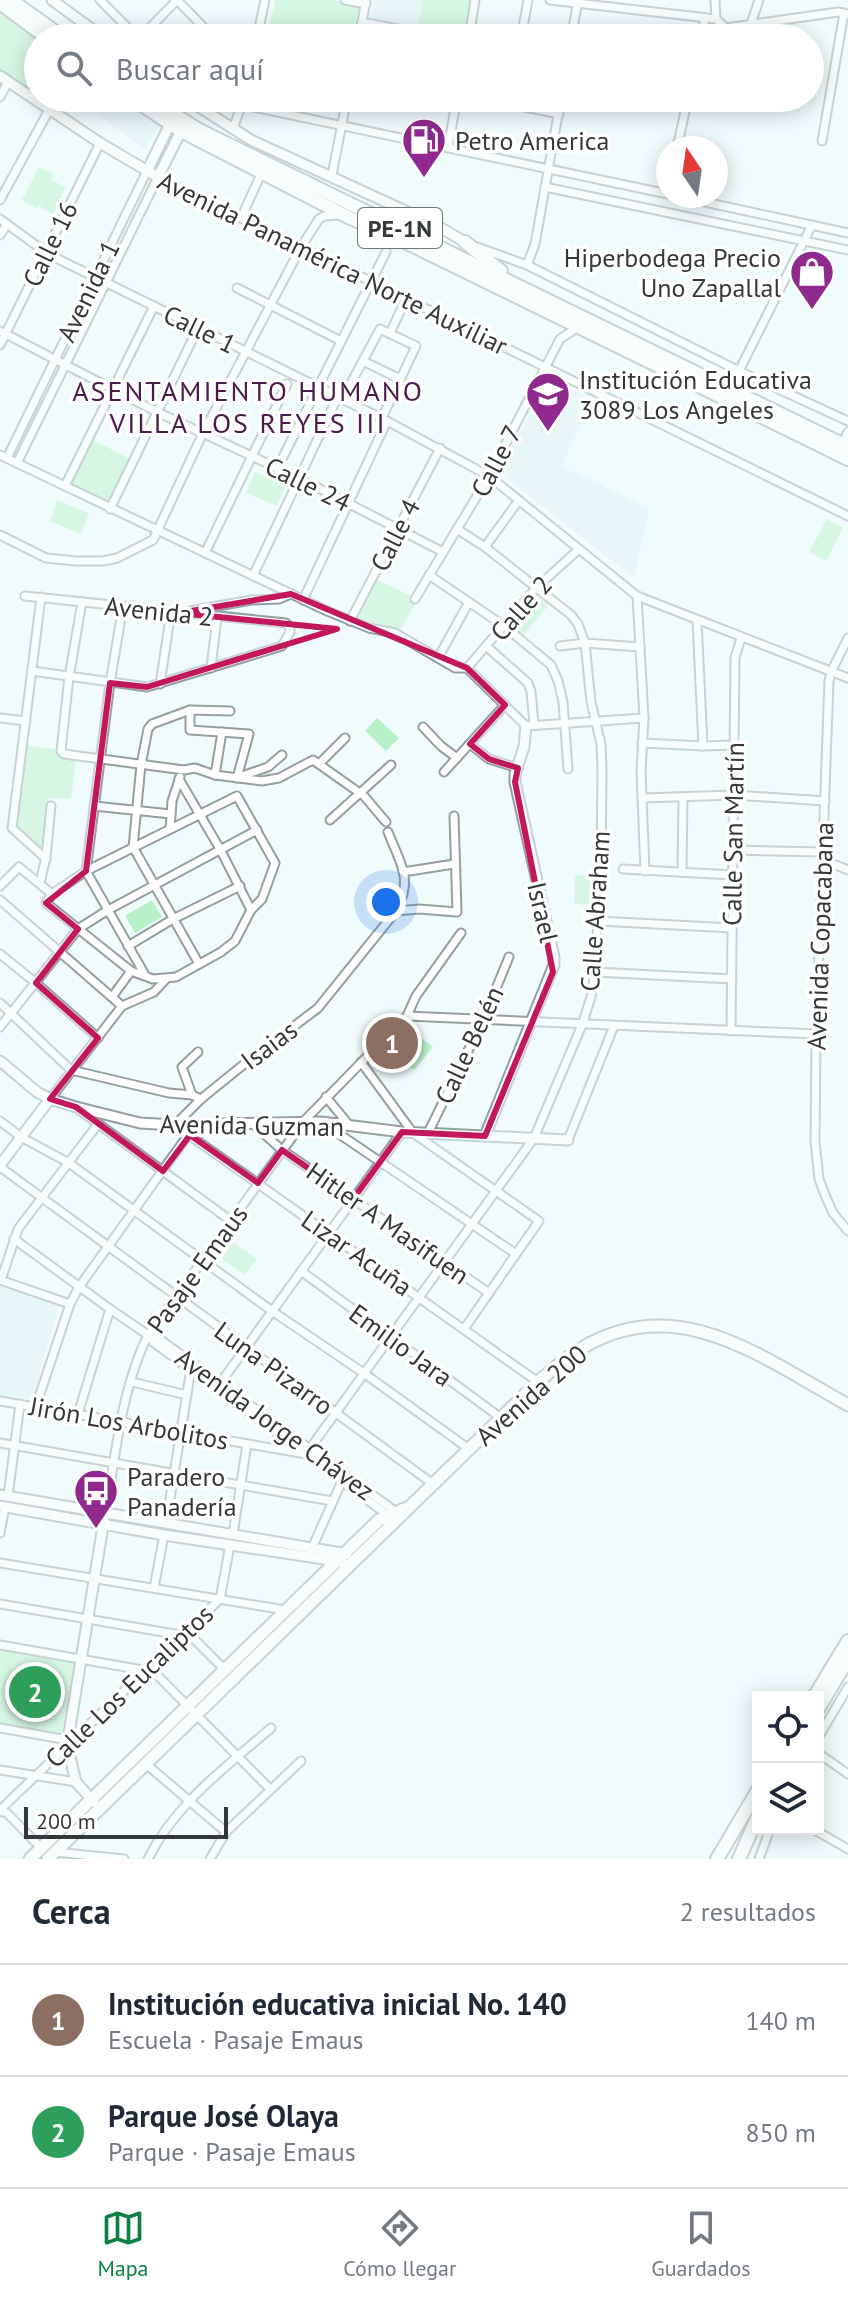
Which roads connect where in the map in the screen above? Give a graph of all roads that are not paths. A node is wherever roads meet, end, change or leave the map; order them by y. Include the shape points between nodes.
1 (11, 0) edge
2 (52, 0) edge
3 (100, 0) edge
4 (177, 0) edge
5 (265, 0) edge
6 (345, 0) edge
7 (475, 0) edge
8 (528, 0) edge
9 (550, 0) edge
10 (715, 0) edge
11 (759, 0) edge
12 (366, 2) edge
13 (577, 2) edge
14 (0, 3) edge
15 (846, 13) edge
16 (705, 18) junction
17 (716, 19) junction
18 (362, 22) joint
19 (28, 24) edge
20 (44, 24) edge
21 (85, 24) edge
22 (125, 24) edge
23 (153, 24) edge
24 (200, 24) edge
25 (260, 24) edge
26 (372, 24) edge
27 (471, 24) edge
28 (524, 24) edge
29 (573, 24) edge
30 (704, 24) edge
31 (722, 24) edge
32 (751, 24) joint
33 (4, 79) edge
34 (24, 93) edge
35 (0, 97) edge
36 (48, 112) edge
37 (52, 112) edge
38 (153, 112) edge
39 (169, 112) edge
40 (205, 112) edge
41 (215, 112) edge
42 (239, 112) edge
43 (288, 112) edge
44 (344, 112) edge
45 (454, 112) edge
46 (551, 112) edge
47 (685, 112) edge
48 (559, 114) joint
49 (211, 116) junction
50 (341, 124) junction
51 (176, 127) junction
52 (233, 129) junction
53 (680, 136) edge
54 (822, 141) dead end
55 (100, 143) junction
56 (258, 143) junction
57 (448, 147) junction
58 (263, 167) junction
59 (550, 168) junction
60 (147, 171) junction
61 (332, 175) junction
62 (158, 177) junction
63 (545, 187) junction
64 (656, 190) edge
65 (0, 200) edge
66 (728, 207) edge
67 (664, 208) edge
68 (663, 211) junction
69 (348, 217) junction
70 (241, 218) junction
71 (3, 222) edge
72 (812, 225) junction
73 (848, 233) edge
74 (0, 235) edge
75 (804, 241) junction
76 (465, 242) junction
77 (301, 247) junction
78 (848, 248) edge
79 (46, 252) junction
80 (386, 252) dead end
81 (527, 265) junction
82 (95, 276) junction
83 (107, 282) junction
84 (371, 282) junction
85 (519, 286) junction
86 (237, 288) dead end
87 (406, 299) junction
88 (270, 305) junction
89 (154, 306) junction
90 (578, 327) junction
91 (198, 328) junction
92 (2, 332) edge
93 (390, 333) junction
94 (341, 341) junction
95 (0, 345) edge
96 (245, 351) junction
97 (55, 360) junction
98 (363, 361) junction
99 (65, 366) junction
100 (545, 367) junction
101 (739, 371) junction
102 (400, 379) junction
103 (287, 384) dead end
104 (319, 386) junction
105 (113, 389) junction
106 (730, 389) junction
107 (340, 397) junction
108 (157, 412) junction
109 (384, 419) junction
110 (848, 421) edge
111 (203, 433) junction
112 (846, 441) edge
113 (440, 448) junction
114 (3, 456) edge
115 (253, 457) junction
116 (848, 459) edge
117 (17, 463) junction
118 (277, 469) junction
119 (489, 476) junction
120 (299, 478) junction
121 (65, 486) junction
122 (519, 500) junction
123 (348, 503) junction
124 (110, 509) junction
125 (848, 516) edge
126 (399, 528) junction
127 (457, 529) junction
128 (157, 531) junction
129 (0, 535) edge
130 (485, 547) junction
131 (578, 550) junction
132 (443, 552) junction
133 (205, 553) junction
134 (429, 575) junction
135 (253, 576) junction
136 (536, 588) junction
137 (291, 594) junction
138 (25, 596) dead end
139 (637, 596) junction
140 (41, 597) junction
141 (415, 599) dead end
142 (303, 600) junction
143 (82, 602) junction
144 (469, 602) junction
145 (123, 606) junction
146 (175, 612) junction
147 (217, 617) junction
148 (697, 620) junction
149 (350, 621) junction
150 (504, 626) junction
151 (741, 638) junction
152 (848, 638) edge
153 (585, 643) junction
154 (486, 646) junction
155 (560, 646) dead end
156 (640, 647) junction
157 (438, 658) junction
158 (211, 668) junction
159 (467, 668) junction
160 (32, 671) junction
161 (831, 672) junction
162 (69, 677) junction
163 (848, 678) edge
164 (110, 683) junction
165 (160, 684) junction
166 (505, 705) junction
167 (190, 710) junction
168 (230, 711) dead end
169 (0, 718) edge
170 (644, 718) junction
171 (26, 721) junction
172 (595, 721) junction
173 (564, 723) junction
174 (530, 726) junction
175 (423, 727) dead end
176 (222, 732) junction
177 (345, 738) dead end
178 (642, 743) junction
179 (470, 744) junction
180 (734, 745) junction
181 (703, 746) junction
182 (282, 755) dead end
183 (100, 758) junction
184 (457, 758) junction
185 (319, 764) junction
186 (141, 765) junction
187 (391, 765) dead end
188 (518, 768) junction
189 (568, 769) dead end
190 (184, 770) junction
191 (444, 772) dead end
192 (215, 775) junction
193 (237, 778) junction
194 (179, 779) junction
195 (359, 794) junction
196 (734, 795) junction
197 (683, 797) junction
198 (642, 798) junction
199 (825, 801) junction
200 (51, 806) dead end
201 (94, 806) junction
202 (137, 810) junction
203 (200, 813) junction
204 (171, 814) junction
205 (454, 816) dead end
206 (330, 820) dead end
207 (386, 822) dead end
208 (170, 829) junction
209 (257, 830) junction
210 (388, 832) dead end
211 (133, 847) junction
212 (220, 849) junction
213 (733, 850) junction
214 (823, 856) junction
215 (46, 859) junction
216 (454, 864) junction
217 (623, 869) dead end
218 (0, 870) edge
219 (848, 870) edge
220 (86, 871) junction
221 (645, 871) junction
222 (403, 872) junction
223 (682, 872) junction
224 (733, 875) junction
225 (7, 877) junction
226 (40, 883) junction
227 (155, 885) junction
228 (0, 886) edge
229 (240, 886) junction
230 (52, 894) junction
231 (0, 900) edge
232 (108, 910) junction
233 (251, 910) junction
234 (396, 911) junction
235 (173, 919) junction
236 (598, 921) junction
237 (732, 928) junction
238 (78, 929) junction
239 (461, 933) dead end
240 (128, 946) junction
241 (61, 951) junction
242 (0, 954) edge
243 (509, 957) dead end
244 (199, 964) junction
245 (131, 971) junction
246 (595, 972) junction
247 (146, 977) junction
248 (166, 979) junction
249 (732, 979) junction
250 (36, 983) junction
251 (112, 997) junction
252 (0, 1003) edge
253 (122, 1006) junction
254 (12, 1012) junction
255 (407, 1016) junction
256 (483, 1020) junction
257 (531, 1022) junction
258 (582, 1025) junction
259 (614, 1026) junction
260 (0, 1027) edge
261 (731, 1031) junction
262 (816, 1034) junction
263 (98, 1038) junction
264 (198, 1052) dead end
265 (0, 1061) edge
266 (361, 1062) junction
267 (71, 1070) junction
268 (192, 1095) junction
269 (326, 1097) junction
270 (50, 1099) junction
271 (201, 1099) junction
272 (76, 1107) junction
273 (0, 1121) edge
274 (304, 1121) junction
275 (251, 1122) junction
276 (321, 1122) junction
277 (98, 1124) junction
278 (196, 1124) junction
279 (175, 1125) junction
280 (349, 1125) junction
281 (402, 1132) junction
282 (413, 1133) junction
283 (428, 1133) junction
284 (190, 1135) junction
285 (485, 1136) junction
286 (21, 1137) junction
287 (534, 1138) junction
288 (568, 1140) joint
289 (282, 1150) junction
290 (380, 1162) junction
291 (69, 1163) junction
292 (0, 1166) edge
293 (163, 1171) junction
294 (258, 1183) junction
295 (497, 1192) junction
296 (41, 1197) junction
297 (353, 1199) junction
298 (134, 1212) junction
299 (231, 1221) junction
300 (473, 1225) junction
301 (848, 1231) edge
302 (329, 1233) junction
303 (14, 1239) junction
304 (109, 1247) junction
305 (516, 1254) junction
306 (203, 1261) junction
307 (445, 1263) junction
308 (301, 1271) junction
309 (0, 1280) edge
310 (79, 1287) junction
311 (489, 1293) junction
312 (177, 1297) junction
313 (420, 1298) junction
314 (70, 1304) junction
315 (110, 1309) junction
316 (272, 1311) junction
317 (464, 1329) junction
318 (148, 1335) junction
319 (392, 1338) junction
320 (246, 1347) junction
321 (191, 1369) junction
322 (365, 1374) junction
323 (132, 1382) junction
324 (538, 1382) junction
325 (218, 1386) junction
326 (187, 1395) junction
327 (0, 1401) edge
328 (20, 1404) junction
329 (848, 1405) edge
330 (36, 1406) junction
331 (78, 1414) junction
332 (336, 1414) junction
333 (501, 1418) junction
334 (121, 1422) junction
335 (181, 1432) junction
336 (0, 1443) edge
337 (247, 1444) junction
338 (14, 1446) junction
339 (469, 1449) junction
340 (308, 1452) junction
341 (114, 1463) junction
342 (174, 1473) junction
343 (342, 1481) junction
344 (433, 1484) junction
345 (241, 1485) junction
346 (4, 1495) edge
347 (332, 1501) junction
348 (2, 1506) edge
349 (106, 1513) junction
350 (398, 1515) junction
351 (166, 1523) junction
352 (104, 1524) junction
353 (0, 1533) edge
354 (233, 1534) junction
355 (164, 1535) junction
356 (230, 1545) junction
357 (312, 1548) junction
358 (347, 1560) junction
359 (0, 1563) edge
360 (95, 1578) junction
361 (154, 1588) junction
362 (220, 1599) junction
363 (0, 1604) edge
364 (285, 1610) junction
365 (88, 1619) junction
366 (183, 1635) junction
367 (848, 1641) edge
368 (0, 1645) edge
369 (82, 1658) junction
370 (848, 1659) edge
371 (224, 1669) junction
372 (148, 1670) junction
373 (848, 1687) edge
374 (818, 1691) edge
375 (824, 1699) edge
376 (192, 1710) junction
377 (0, 1728) edge
378 (271, 1728) dead end
379 (824, 1728) edge
380 (67, 1742) junction
381 (238, 1757) junction
382 (824, 1757) edge
383 (301, 1761) dead end
384 (146, 1764) junction
385 (0, 1770) edge
386 (848, 1774) edge
387 (36, 1776) junction
388 (76, 1782) junction
389 (270, 1789) junction
390 (91, 1799) junction
391 (189, 1799) junction
392 (752, 1800) edge
393 (100, 1808) junction
394 (0, 1810) edge
395 (752, 1830) edge
396 (226, 1832) junction
397 (768, 1835) edge
398 (824, 1835) edge
399 (848, 1849) edge
400 (49, 1855) edge
401 (761, 1858) edge
402 (30, 1859) edge
403 (124, 1859) edge
404 (148, 1859) edge
405 (210, 1859) edge
406 (717, 1859) edge
407 (739, 1859) edge

1 - 20 highway
2 - 21 street
3 - 22 street
4 - 23 street
4 - 24 street
5 - 25 street
6 - 12 street
7 - 27 street
8 - 28 street
9 - 13 street
10 - 17 street
11 - 32 street
12 - 18 street
13 - 16 street
13 - 29 street
14 - 19 highway
15 - 32 street
15 - 54 street
16 - 17 street
16 - 30 street
17 - 31 street
18 - 26 street
33 - 34 street, Avenida Panamérica Norte Auxiliar
33 - 35 street
36 - 65 street
37 - 55 street, Avenida Panamérica Norte Auxiliar
38 - 51 highway, PE-1N
39 - 58 highway, PE-1N
40 - 49 street
41 - 49 street
42 - 52 street
43 - 50 street
44 - 50 street
45 - 57 street
46 - 48 street
47 - 53 street
48 - 59 street
49 - 52 street
50 - 57 street
50 - 61 street
51 - 58 highway, PE-1N
51 - 60 street, Avenida 1
51 - 62 street, Avenida 1
52 - 56 street
55 - 60 street, Avenida Panamérica Norte Auxiliar
55 - 79 street, Calle 16
56 - 58 street
56 - 61 street
57 - 59 street
58 - 69 highway, PE-1N
58 - 70 street
58 - 85 highway, PE-1N
59 - 63 street
59 - 64 street
60 - 62 street, Avenida Panamérica Norte Auxiliar
60 - 82 street, Avenida 1
61 - 76 street
62 - 70 street, Avenida Panamérica Norte Auxiliar
62 - 83 street, Avenida 1
63 - 68 street
63 - 81 street
66 - 72 street
67 - 68 street
68 - 75 street
69 - 77 street via 324,216
69 - 90 highway, PE-1N
70 - 77 street, Avenida Panamérica Norte Auxiliar
71 - 74 street
71 - 79 street, Calle 1
72 - 73 street
72 - 75 street
75 - 78 street
75 - 101 street
76 - 81 street
76 - 85 highway
77 - 84 street, Avenida Panamérica Norte Auxiliar
77 - 88 street
79 - 82 street, Calle 1
79 - 92 street, Calle 16
80 - 84 street
81 - 101 street
82 - 83 street, Calle 1
82 - 97 street, Avenida 1
83 - 89 street, Calle 1
83 - 99 street, Avenida 1
84 - 87 street, Avenida Panamérica Norte Auxiliar
84 - 94 street
85 - 106 highway, PE-1N
86 - 88 street
87 - 93 street
87 - 100 street, Avenida Panamérica Norte Auxiliar
88 - 94 street
88 - 96 street
89 - 91 street, Calle 1
89 - 105 street
90 - 100 street, Calle 7 via 560,339
90 - 116 highway, PE-1N
91 - 96 street, Calle 1
91 - 108 street
92 - 95 street, Calle 16
92 - 97 street, Calle 24
93 - 98 street via 380,329
93 - 102 street via 416,346
94 - 104 street
96 - 104 street, Calle 1
96 - 111 street
97 - 99 street, Calle 24
97 - 114 street, Avenida 1
98 - 102 street
98 - 107 street
99 - 105 street, Calle 24
99 - 117 street, Avenida 1
100 - 119 street, Calle 7
100 - 125 street, Avenida Panamérica Norte Auxiliar
101 - 106 street
101 - 110 street
102 - 109 street
103 - 115 street
104 - 107 street, Calle 1
104 - 118 street
105 - 108 street, Calle 24
105 - 121 street
106 - 112 highway, PE-1N
107 - 109 street, Calle 1
107 - 120 street
108 - 111 street, Calle 24
108 - 124 street
109 - 113 street, Calle 1
109 - 123 street
111 - 115 street, Calle 24
111 - 128 street
113 - 119 street, Calle 1
113 - 126 street, Calle 4
114 - 117 street
115 - 118 street, Calle 24
115 - 133 street
117 - 121 street
118 - 120 street, Calle 24
119 - 122 street, Calle 1
119 - 127 street, Calle 7
120 - 123 street, Calle 24
120 - 135 street
121 - 124 street
122 - 130 street
122 - 131 street, Calle 1
123 - 126 street, Calle 24
123 - 142 street
124 - 128 street
126 - 132 street, Calle 24
126 - 149 street, Calle 4
127 - 130 street
127 - 132 street, Calle 7
128 - 129 street via 143,546 103,561 46,558
128 - 133 street
130 - 136 street
131 - 136 street, Calle 2
131 - 139 street, Calle 1
132 - 134 street, Calle 7
133 - 135 street
134 - 141 street, Calle 7
134 - 144 street
135 - 137 street
136 - 150 street, Calle 2
136 - 153 street via 571,615
137 - 142 street
137 - 146 street
138 - 140 street, Avenida 2
139 - 148 street, Calle 1
139 - 156 street
140 - 143 street, Avenida 2
140 - 160 street
142 - 149 street
143 - 145 street, Avenida 2
143 - 162 street
144 - 150 street
144 - 157 street
145 - 146 street, Avenida 2
145 - 164 street
146 - 147 street, Avenida 2
146 - 165 street
147 - 158 street
147 - 158 street, Avenida 2 via 286,623 290,632 282,646
148 - 151 street, Calle 1
148 - 181 street
149 - 157 street via 395,633
150 - 154 street, Calle 2
150 - 173 street via 551,665
151 - 161 street, Calle 1
151 - 180 street, Calle San Martín via 735,658
152 - 161 street, Avenida Copacabana
153 - 155 street
153 - 156 street
153 - 172 street, Calle Abraham
154 - 159 street, Calle 2
154 - 174 street via 528,683
156 - 170 street
157 - 159 street
158 - 165 street
159 - 166 street
160 - 162 street
160 - 171 street
161 - 163 street, Calle 1
161 - 199 street, Avenida Copacabana
162 - 164 street
162 - 183 street via 61,751
164 - 165 street
164 - 183 street
166 - 174 street
166 - 179 street
167 - 168 street
167 - 176 street via 190,730
167 - 186 street via 152,724
169 - 171 street
170 - 172 street
170 - 178 street
171 - 215 street via 12,828
172 - 173 street
172 - 236 street, Calle Abraham via 602,782
173 - 174 street
173 - 189 street
174 - 188 street, Israel
175 - 184 street
176 - 192 street
176 - 193 street via 249,734
177 - 185 street
178 - 181 street
178 - 198 street
179 - 184 street
179 - 188 street via 489,759
180 - 181 street
180 - 196 street, Calle San Martín
182 - 193 street via 268,767
183 - 186 street
183 - 201 street
184 - 191 street
185 - 193 street via 313,760 270,780
185 - 195 street
186 - 190 street
186 - 202 street
187 - 195 street
188 - 257 street, Israel via 515,782 554,957 553,972
190 - 192 street
190 - 194 street
192 - 193 street
194 - 203 street
194 - 204 street
195 - 206 street
195 - 207 street
196 - 197 street
196 - 199 street
196 - 213 street, Calle San Martín
197 - 198 street
197 - 223 street
198 - 221 street
199 - 214 street, Avenida Copacabana
200 - 215 street
201 - 202 street
201 - 220 street
202 - 204 street
202 - 211 street
203 - 208 street
203 - 209 street via 237,796
203 - 212 street
204 - 208 street
205 - 216 street
208 - 211 street
209 - 212 street
209 - 233 street via 275,863 262,899
210 - 222 street
211 - 220 street
211 - 227 street
212 - 227 street
212 - 229 street
213 - 214 street
213 - 224 street, Calle San Martín
214 - 219 street
214 - 262 street, Avenida Copacabana
215 - 226 street
216 - 222 street
216 - 234 street via 457,912
217 - 221 street
218 - 225 street
220 - 230 street
220 - 232 street
221 - 223 street
222 - 234 street via 406,885
223 - 224 street
224 - 237 street, Calle San Martín
225 - 226 street via 19,867
225 - 228 street
226 - 230 street
227 - 232 street
227 - 235 street
229 - 233 street
229 - 235 street
230 - 238 street via 46,903
231 - 241 street
232 - 238 street
232 - 240 street
233 - 244 street via 235,941
234 - 271 street, Isaias via 318,1008
235 - 240 street
235 - 244 street
236 - 237 street
236 - 246 street, Calle Abraham
237 - 249 street, Calle San Martín
238 - 241 street
238 - 245 street
239 - 255 street, Pasaje Emaus
240 - 247 street
241 - 250 street
241 - 251 street
242 - 250 street
243 - 256 street, Calle Belén
244 - 248 street
245 - 247 street
245 - 251 street
246 - 249 street
246 - 258 street, Calle Abraham
247 - 248 street
248 - 253 street via 154,992
249 - 261 street, Calle San Martín
250 - 254 street
250 - 263 street
251 - 253 street
252 - 254 street
253 - 263 street
254 - 260 street
254 - 267 street
255 - 256 street
255 - 266 street, Pasaje Emaus
256 - 257 street
256 - 283 street, Calle Belén
257 - 258 street
257 - 285 street, Israel
258 - 259 street
258 - 287 street, Calle Abraham
259 - 261 street
259 - 288 street
261 - 262 street
262 - 301 street, Avenida Copacabana via 819,1179 833,1213
263 - 267 street
264 - 268 street via 182,1067
265 - 270 street, Avenida Guzman
266 - 269 street, Pasaje Emaus
266 - 282 street
267 - 268 street
267 - 270 street
268 - 271 street
269 - 274 street, Pasaje Emaus
269 - 280 street
270 - 272 street, Avenida Guzman
270 - 286 street
271 - 279 street, Isaias
272 - 277 street
272 - 279 street, Avenida Guzman via 140,1123
273 - 286 street
274 - 275 street, Avenida Guzman
274 - 276 street, Avenida Guzman
274 - 289 street, Pasaje Emaus
275 - 278 street, Avenida Guzman
275 - 289 street, Hitler A Masifuen
276 - 280 street, Avenida Guzman
276 - 290 street
277 - 291 street
277 - 293 street
278 - 279 street, Avenida Guzman
278 - 284 street
279 - 284 street, Lizar Acuña
280 - 281 street, Avenida Guzman
281 - 282 street, Avenida Guzman
281 - 290 street
282 - 283 street, Avenida Guzman
282 - 295 street
283 - 285 street, Avenida Guzman
284 - 293 street
284 - 294 street, Lizar Acuña
285 - 287 street, Avenida Guzman
286 - 291 street
286 - 292 street
287 - 288 street, Avenida Guzman
287 - 295 street, Calle Abraham
289 - 294 street, Pasaje Emaus
289 - 297 street, Hitler A Masifuen
290 - 297 street
290 - 300 street
291 - 296 street
291 - 298 street
292 - 296 street, Luna Pizarro
293 - 298 street
293 - 299 street
294 - 299 street, Pasaje Emaus
294 - 302 street, Lizar Acuña
295 - 300 street, Calle Abraham
295 - 305 street via 539,1221
296 - 303 street
296 - 304 street, Luna Pizarro
297 - 302 street
297 - 307 street, Hitler A Masifuen
298 - 304 street
298 - 306 street
299 - 306 street, Pasaje Emaus
300 - 305 street
300 - 307 street, Calle Abraham
302 - 308 street
302 - 313 street, Lizar Acuña
303 - 309 street
303 - 310 street, Avenida Jorge Chávez
304 - 310 street
304 - 312 street, Luna Pizarro
305 - 311 street
306 - 312 street, Pasaje Emaus
306 - 316 street
307 - 311 street, Hitler A Masifuen
307 - 313 street, Calle Abraham
308 - 316 street
308 - 319 street, Emilio Jara
309 - 314 street
310 - 314 street
310 - 315 street, Avenida Jorge Chávez
311 - 317 street
312 - 318 street, Pasaje Emaus
312 - 320 street, Luna Pizarro
313 - 317 street, Lizar Acuña
313 - 319 street, Calle Abraham
314 - 330 street
315 - 318 street, Avenida Jorge Chávez
315 - 331 street
316 - 320 street
316 - 322 street
317 - 324 street, Lizar Acuña
318 - 321 street, Avenida Jorge Chávez
318 - 323 street, Pasaje Emaus
318 - 325 street, Avenida Jorge Chávez
319 - 322 street, Calle Abraham
319 - 333 street, Emilio Jara
320 - 325 street
320 - 332 street, Luna Pizarro
321 - 325 street, Avenida Jorge Chávez
321 - 326 street
322 - 332 street, Calle Abraham
322 - 339 street
323 - 326 street
323 - 334 street, Pasaje Emaus
324 - 329 main road, Avenida 200 via 600,1338 663,1325 730,1340
324 - 333 main road, Avenida 200
325 - 340 street, Avenida Jorge Chávez
326 - 335 street
327 - 328 street, Jirón Los Arbolitos
328 - 330 street, Jirón Los Arbolitos
328 - 338 street
330 - 331 street, Jirón Los Arbolitos
331 - 334 street, Jirón Los Arbolitos
332 - 340 street, Calle Abraham
332 - 344 street, Luna Pizarro
333 - 339 main road, Avenida 200
334 - 335 street, Jirón Los Arbolitos
334 - 341 street, Pasaje Emaus
335 - 337 street, Jirón Los Arbolitos
335 - 342 street
336 - 338 street
337 - 340 street, Jirón Los Arbolitos
337 - 345 street
338 - 341 street
338 - 346 street
339 - 344 main road, Avenida 200
340 - 343 street, Avenida Jorge Chávez
340 - 350 street, Avenida Jorge Chávez
341 - 342 street
341 - 349 street, Pasaje Emaus
342 - 345 street
342 - 351 street
343 - 347 street
343 - 350 street, Avenida Jorge Chávez
344 - 350 main road, Avenida 200
345 - 347 street
345 - 354 street
346 - 349 street
347 - 357 street
348 - 352 street
348 - 353 street
349 - 351 street
349 - 352 street, Pasaje Emaus
350 - 358 main road, Avenida 200 via 379,1520
351 - 354 street
352 - 355 street
352 - 360 street, Pasaje Emaus
354 - 357 street
355 - 356 street
355 - 361 street
356 - 358 street
356 - 362 street, Calle Los Eucaliptos
357 - 358 street
358 - 364 main road, Avenida 200
358 - 376 main road, Avenida 200
359 - 360 street
360 - 361 street
360 - 365 street, Pasaje Emaus
361 - 362 street
362 - 364 street
362 - 366 street, Calle Los Eucaliptos
363 - 365 street
364 - 371 main road, Avenida 200
365 - 366 street
365 - 369 street, Pasaje Emaus
366 - 371 street via 192,1637
366 - 372 street, Calle Los Eucaliptos
367 - 374 highway
368 - 369 street
369 - 372 street
369 - 380 street, Pasaje Emaus
370 - 375 highway
371 - 376 main road, Avenida 200
372 - 376 street
372 - 380 street, Calle Los Eucaliptos
373 - 379 street
376 - 381 street
376 - 384 main road, Avenida 200
376 - 390 main road, Avenida 200
377 - 380 street
378 - 381 street
380 - 387 street, Calle Los Eucaliptos
380 - 388 street, Pasaje Emaus
381 - 389 street
381 - 391 street
382 - 386 street
383 - 389 street
384 - 391 street
384 - 393 main road, Avenida 200
385 - 387 street
387 - 388 street
387 - 394 street, Calle Los Eucaliptos
388 - 390 street, Pasaje Emaus
389 - 396 street
390 - 393 street, Pasaje Emaus
390 - 400 main road, Avenida 200
391 - 396 street
391 - 404 street
392 - 406 highway
393 - 400 main road, Avenida 200
394 - 400 street
395 - 407 highway
396 - 405 street
397 - 401 street
398 - 399 street
400 - 402 main road, Avenida 200
400 - 403 street

